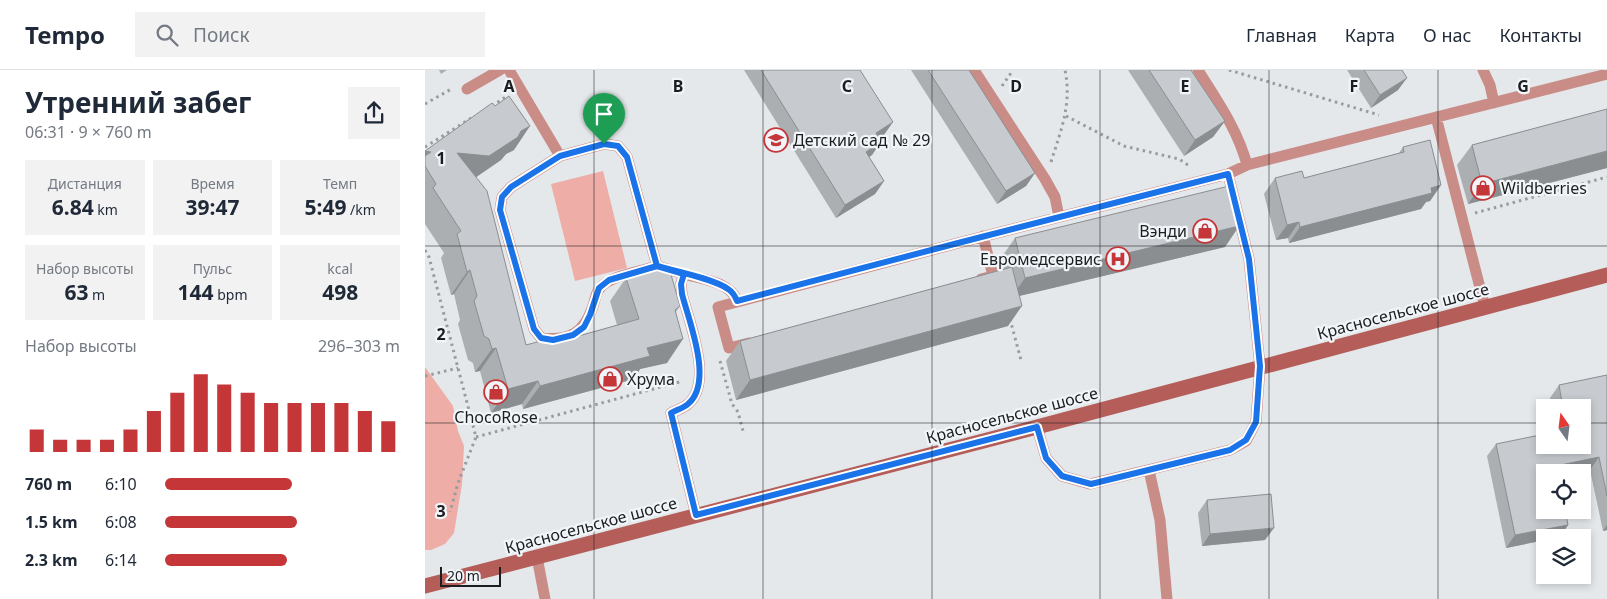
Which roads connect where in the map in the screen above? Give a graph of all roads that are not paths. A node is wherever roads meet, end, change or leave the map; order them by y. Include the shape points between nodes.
1 (500, 70) edge
2 (509, 70) edge
3 (974, 70) edge
4 (1198, 70) edge
5 (1483, 70) edge
6 (1607, 74) edge
7 (467, 89) road end
8 (1493, 103) junction
9 (1436, 117) junction
10 (560, 156) junction
11 (1247, 165) junction
12 (1228, 174) junction
13 (1059, 217) junction
14 (983, 236) junction
15 (657, 266) junction
16 (684, 274) junction
17 (1607, 275) edge
18 (974, 281) edge
19 (737, 301) junction
20 (1485, 307) junction
21 (758, 341) edge
22 (1260, 366) junction
23 (1037, 427) junction
24 (1149, 470) junction
25 (696, 515) junction
26 (537, 557) junction
27 (425, 586) edge
28 (545, 599) edge
29 (1167, 599) edge

1 - 7 lane
2 - 10 lane
3 - 13 lane via 1045,179 1055,197
4 - 11 lane via 1236,132
5 - 8 lane
6 - 8 lane
8 - 9 lane
9 - 11 lane
9 - 20 lane
10 - 15 lane via 604,144 618,146 627,157
10 - 15 lane via 511,187 502,197 500,210 534,329 541,338 553,340 573,335 584,327 599,288 609,280
11 - 12 lane
12 - 13 lane
12 - 22 lane via 1249,259
13 - 14 lane
14 - 18 lane via 993,276
14 - 19 lane
15 - 16 lane
16 - 19 lane via 729,289
16 - 25 lane via 682,294 701,376 698,391 688,404 671,413
17 - 20 main road, Красносельское шоссе
19 - 21 lane via 718,307 729,348
20 - 22 main road, Красносельское шоссе
22 - 23 main road, Красносельское шоссе
22 - 24 lane via 1256,422 1246,440 1230,450
23 - 24 lane via 1046,458 1062,476 1091,484
23 - 25 main road, Красносельское шоссе
24 - 29 lane via 1160,520
25 - 26 main road, Красносельское шоссе
26 - 27 main road, Красносельское шоссе
26 - 28 lane

